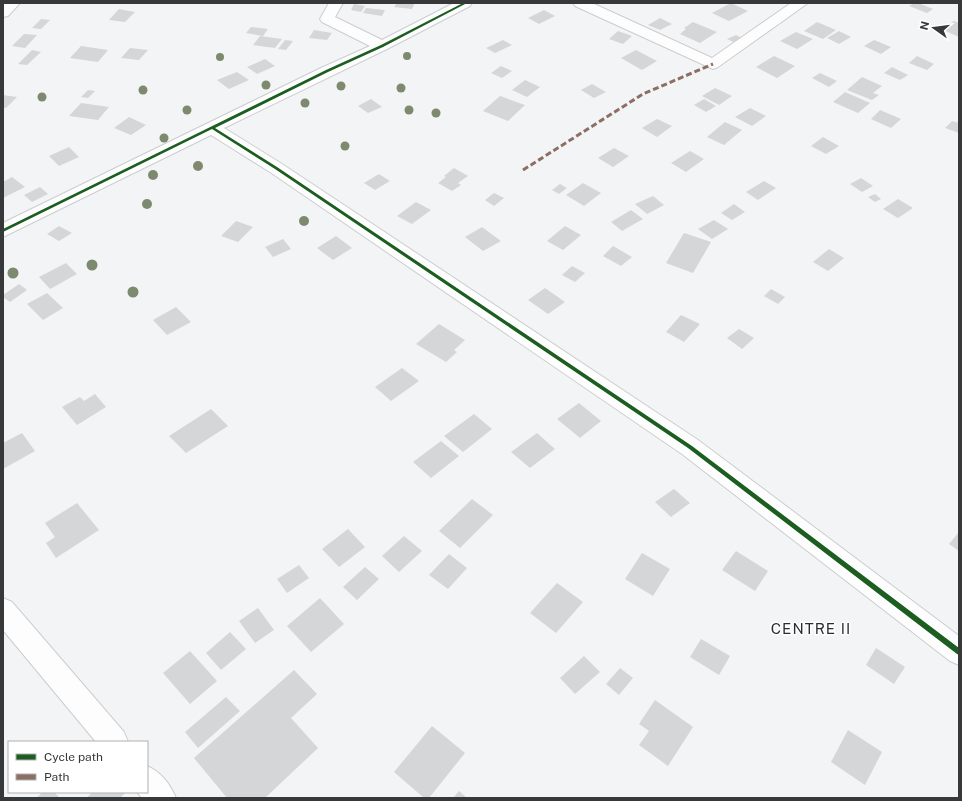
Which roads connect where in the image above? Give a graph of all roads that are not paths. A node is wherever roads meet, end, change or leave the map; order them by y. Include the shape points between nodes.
1 (13, 3) edge
2 (336, 3) edge
3 (465, 3) edge
4 (580, 3) edge
5 (801, 3) edge
6 (3, 13) edge
7 (382, 46) junction
8 (212, 128) junction
9 (3, 231) edge
10 (3, 610) edge
11 (959, 652) edge
12 (113, 741) edge
13 (148, 782) edge
14 (161, 798) edge

1 - 6 street
2 - 7 street via 327,19
3 - 7 street
4 - 5 street via 713,64
7 - 8 street
8 - 9 street
8 - 11 street via 276,168 690,447
10 - 12 street
13 - 14 street

